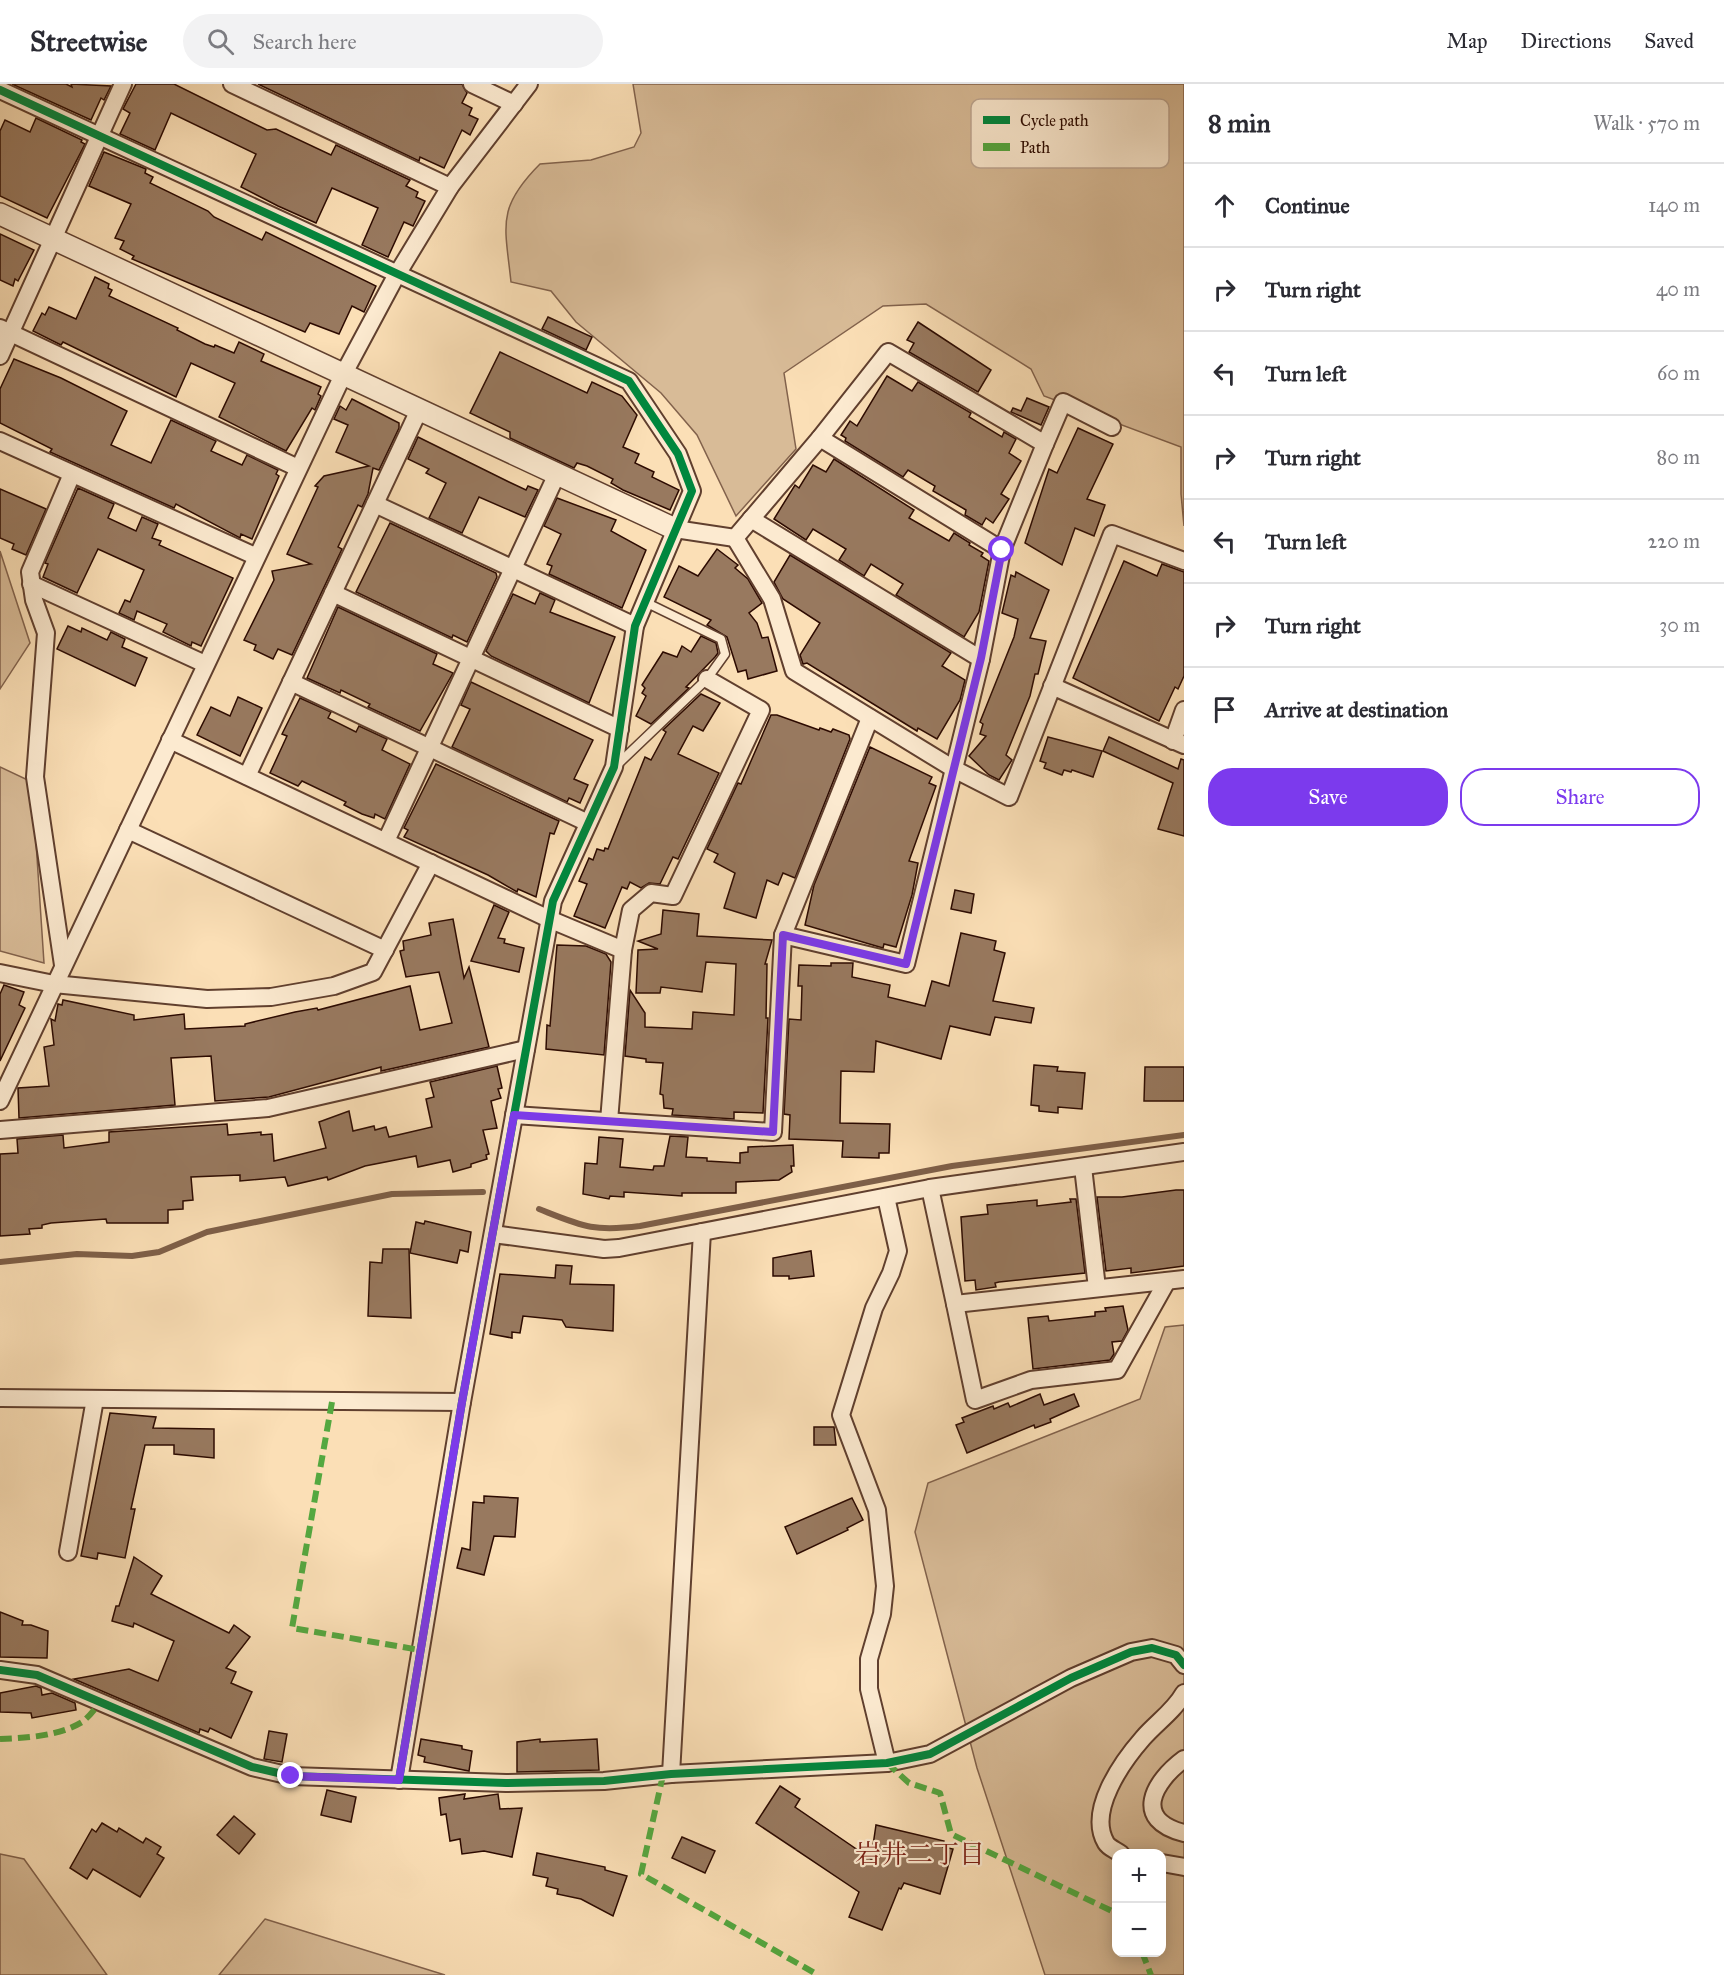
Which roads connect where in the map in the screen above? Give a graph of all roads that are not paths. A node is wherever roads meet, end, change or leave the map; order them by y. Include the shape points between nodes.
1 (123, 84) edge
2 (232, 84) edge
3 (472, 84) edge
4 (529, 84) edge
5 (0, 90) edge
6 (514, 104) junction
7 (99, 136) junction
8 (450, 187) junction
9 (0, 214) edge
10 (54, 239) junction
11 (396, 276) junction
12 (5, 330) edge
13 (0, 356) edge
14 (342, 375) junction
15 (419, 410) junction
16 (1112, 427) dead end
17 (819, 438) junction
18 (0, 441) edge
19 (1046, 444) junction
20 (298, 468) junction
21 (72, 474) junction
22 (557, 474) junction
23 (375, 504) junction
24 (751, 519) junction
25 (675, 529) junction
26 (735, 538) junction
27 (1002, 550) junction
28 (255, 556) junction
29 (1184, 561) edge
30 (513, 569) junction
31 (31, 584) junction
32 (333, 593) junction
33 (645, 602) junction
34 (634, 626) junction
35 (472, 658) junction
36 (981, 658) junction
37 (205, 664) junction
38 (706, 679) junction
39 (291, 682) junction
40 (1052, 686) junction
41 (1184, 710) edge
42 (870, 718) junction
43 (620, 729) junction
44 (170, 740) junction
45 (1178, 743) edge
46 (430, 747) junction
47 (614, 767) junction
48 (954, 769) junction
49 (247, 776) junction
50 (588, 823) junction
51 (128, 830) junction
52 (386, 841) junction
53 (431, 863) junction
54 (549, 919) junction
55 (783, 935) junction
56 (385, 950) junction
57 (623, 950) junction
58 (63, 965) junction
59 (0, 973) edge
60 (54, 984) junction
61 (526, 1049) junction
62 (0, 1101) edge
63 (514, 1115) junction
64 (609, 1121) junction
65 (0, 1130) edge
66 (1184, 1152) edge
67 (1083, 1167) junction
68 (930, 1188) junction
69 (886, 1197) junction
70 (702, 1232) junction
71 (494, 1234) junction
72 (1176, 1280) edge
73 (1097, 1288) junction
74 (955, 1304) junction
75 (0, 1398) edge
76 (95, 1399) junction
77 (462, 1402) junction
78 (68, 1552) dead end
79 (1184, 1665) edge
80 (0, 1671) edge
81 (1184, 1693) edge
82 (1184, 1759) edge
83 (887, 1763) junction
84 (672, 1774) junction
85 (399, 1780) junction
86 (1184, 1833) edge
87 (1113, 1849) edge
88 (1166, 1864) edge
89 (1184, 1867) edge

1 - 7 street
2 - 8 street
3 - 6 street
4 - 6 street
5 - 7 street
6 - 8 street
7 - 10 street
7 - 11 street
8 - 11 street
9 - 10 street
10 - 12 street
10 - 14 street
11 - 14 street
11 - 25 street via 629,381 678,454 692,491
12 - 13 street
12 - 20 street
14 - 15 street
14 - 20 street
15 - 22 street
15 - 23 street
16 - 19 street via 1063,402
17 - 19 street via 888,352
17 - 24 street
17 - 27 street
18 - 21 street
19 - 27 street
20 - 28 street
21 - 28 street
21 - 31 street via 30,572
22 - 25 street
22 - 30 street
23 - 30 street
23 - 32 street
24 - 26 street
24 - 36 street
25 - 26 street
25 - 33 street
26 - 42 street via 772,599 794,671
27 - 36 street
28 - 37 street
29 - 40 street via 1112,534
30 - 34 street
30 - 35 street
31 - 37 street
31 - 58 street via 46,633 35,777
32 - 35 street
32 - 39 street
33 - 34 street
33 - 38 lane via 721,639 725,654
34 - 43 street
35 - 43 street
35 - 46 street
36 - 48 street
37 - 44 street
38 - 47 lane
38 - 57 street via 761,710 673,896 651,893 631,910
39 - 46 street
39 - 49 street
40 - 45 street
40 - 48 street via 1009,797
41 - 45 street
42 - 48 street
42 - 55 street
43 - 47 street
44 - 49 street
44 - 51 street
46 - 50 street
46 - 52 street
47 - 50 street
48 - 55 street via 906,964
49 - 52 street
50 - 54 street via 553,901
51 - 56 street
51 - 58 street
52 - 53 street
53 - 54 street
53 - 56 street
54 - 57 street
54 - 61 street
55 - 64 street via 773,1132
56 - 60 street via 373,972 334,986 271,997 207,999
57 - 64 street
58 - 60 street
59 - 60 street
60 - 62 street
61 - 63 street
61 - 65 street via 268,1108
63 - 64 street
63 - 71 street
66 - 67 street
67 - 68 street
67 - 73 street
68 - 69 street
68 - 74 street
69 - 70 street
69 - 83 street via 898,1251 874,1308 841,1415 877,1510 885,1586 882,1614 869,1659 869,1689
70 - 71 street via 604,1249
70 - 84 street
71 - 77 street
72 - 73 street
72 - 74 street via 1117,1370 1031,1380 975,1400
73 - 74 street
75 - 76 street
76 - 77 street
76 - 78 street
77 - 85 street
79 - 83 street via 1176,1655 1152,1648 1131,1652 1071,1678 930,1754
80 - 85 street via 37,1675 252,1767 291,1776
81 - 87 street via 1124,1761 1104,1802 1100,1828 1107,1845
82 - 86 street via 1166,1772 1152,1797 1154,1815 1167,1829
83 - 84 street
84 - 85 street via 604,1781
88 - 89 street

